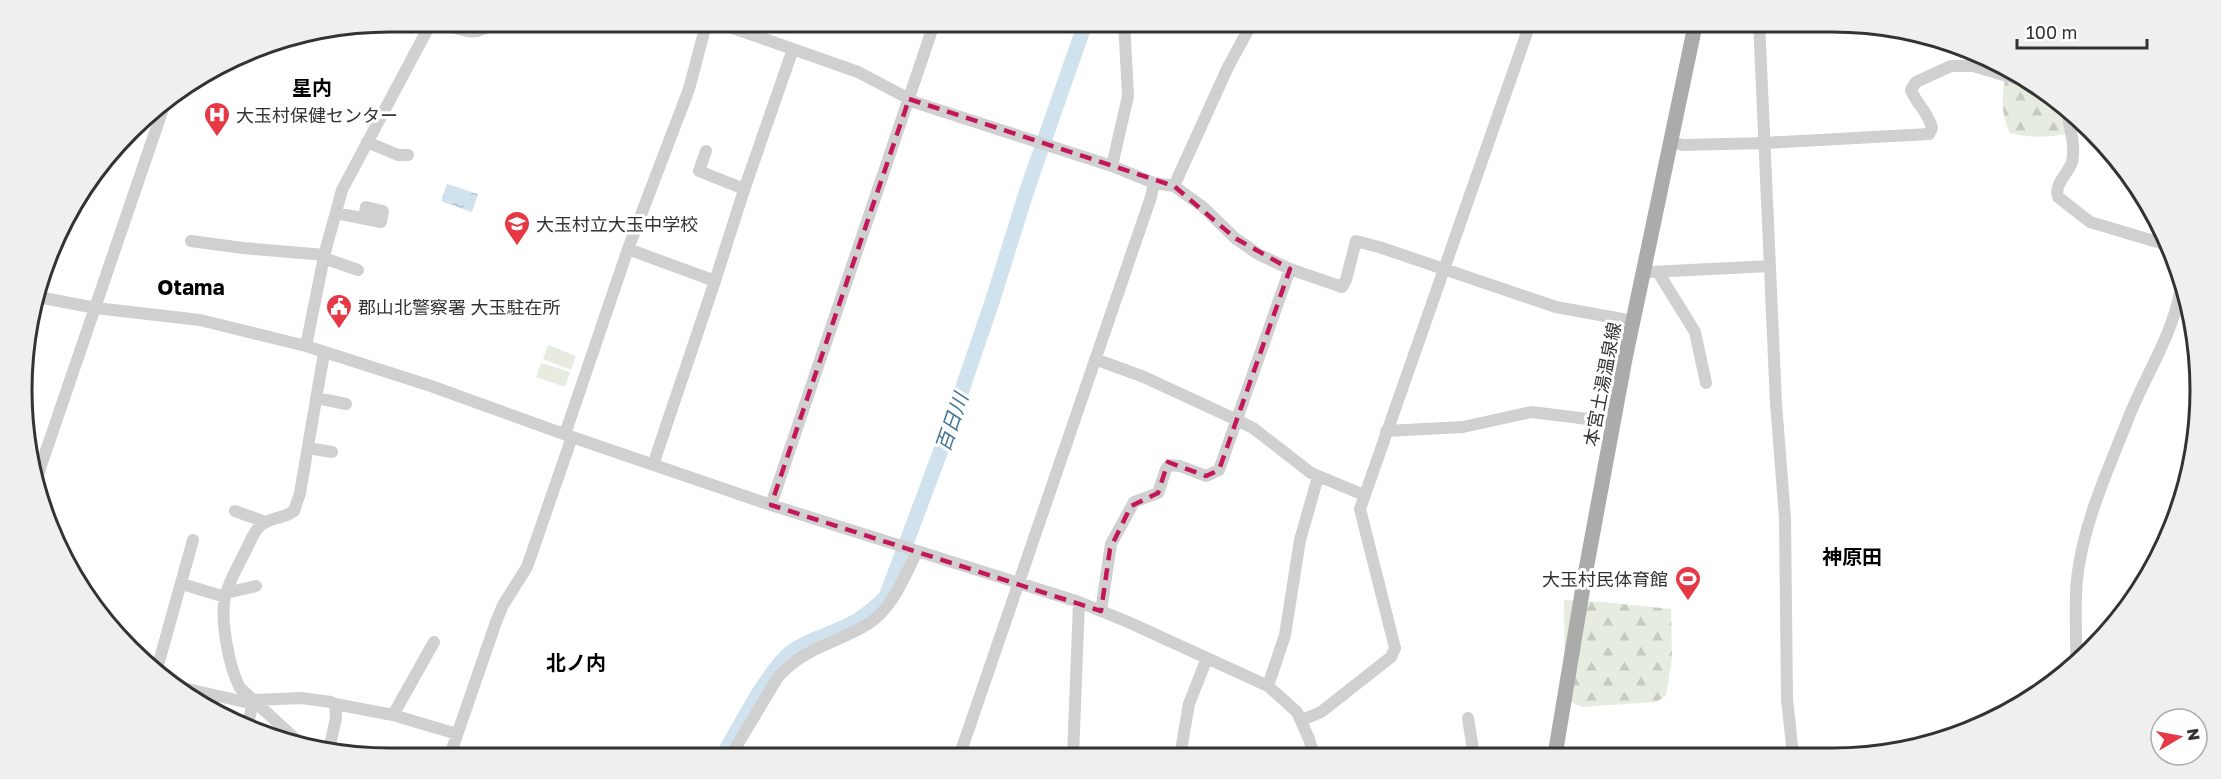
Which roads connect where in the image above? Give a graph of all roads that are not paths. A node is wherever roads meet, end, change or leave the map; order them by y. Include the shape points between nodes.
1 (426, 32) edge
2 (704, 32) edge
3 (746, 32) edge
4 (931, 32) edge
5 (1125, 32) edge
6 (1247, 32) edge
7 (1527, 32) edge
8 (1694, 32) edge
9 (1759, 32) edge
10 (793, 48) junction
11 (2003, 75) edge
12 (909, 99) junction
13 (162, 113) edge
14 (2068, 120) edge
15 (368, 142) junction
16 (1671, 142) junction
17 (1764, 143) junction
18 (706, 151) dead end
19 (408, 155) dead end
20 (1112, 166) junction
21 (1154, 183) junction
22 (1174, 186) junction
23 (744, 189) junction
24 (336, 213) junction
25 (364, 219) dead end
26 (191, 241) dead end
27 (2158, 242) edge
28 (628, 249) junction
29 (324, 256) junction
30 (1770, 266) junction
31 (1290, 269) junction
32 (358, 270) dead end
33 (1445, 270) junction
34 (1651, 271) junction
35 (715, 281) junction
36 (44, 298) edge
37 (2178, 301) edge
38 (96, 308) junction
39 (1633, 321) junction
40 (306, 346) junction
41 (324, 353) junction
42 (1095, 359) junction
43 (1706, 383) dead end
44 (316, 398) junction
45 (346, 404) dead end
46 (1237, 420) junction
47 (1613, 422) junction
48 (1386, 431) junction
49 (568, 436) junction
50 (308, 448) junction
51 (332, 452) dead end
52 (653, 465) junction
53 (40, 468) edge
54 (1318, 477) junction
55 (1364, 495) junction
56 (771, 505) junction
57 (235, 512) dead end
58 (265, 522) junction
59 (193, 540) dead end
60 (914, 551) junction
61 (1018, 583) junction
62 (182, 584) junction
63 (256, 586) dead end
64 (226, 595) junction
65 (1079, 602) junction
66 (1101, 611) junction
67 (434, 642) dead end
68 (2076, 651) edge
69 (1206, 658) junction
70 (159, 663) edge
71 (1268, 686) junction
72 (197, 691) edge
73 (252, 701) junction
74 (335, 704) junction
75 (393, 716) junction
76 (1468, 718) dead end
77 (249, 719) edge
78 (1302, 720) junction
79 (288, 733) edge
80 (457, 734) junction
81 (331, 742) edge
82 (452, 748) edge
83 (735, 748) edge
84 (962, 748) edge
85 (1073, 748) edge
86 (1181, 748) edge
87 (1311, 748) edge
88 (1473, 748) edge
89 (1556, 748) edge
90 (1792, 748) edge

1 - 15 street
2 - 28 street via 689,89
3 - 10 street
4 - 12 street
5 - 20 street via 1128,96
6 - 22 street
7 - 33 street
8 - 16 main road, 本宮土湯温泉線
9 - 17 street
10 - 12 street via 858,72
10 - 23 street
11 - 17 street via 1973,66 1951,66 1916,82 1911,90 1930,118 1929,134
12 - 20 street
12 - 56 street
13 - 38 street
14 - 27 street via 2072,161 2056,189 2058,196 2090,222
15 - 19 street via 398,155
15 - 24 street via 342,190
16 - 17 street
16 - 34 main road, 本宮土湯温泉線
17 - 30 street
18 - 23 street via 699,171
20 - 21 street
21 - 22 street
21 - 42 street
22 - 31 street via 1235,238
23 - 35 street
24 - 25 street
24 - 29 street
26 - 29 street
28 - 35 street
28 - 49 street
29 - 32 street
29 - 40 street
30 - 34 street
30 - 90 street via 1785,518 1787,699
31 - 33 street via 1342,287 1356,241
31 - 46 street
33 - 39 street via 1556,307
33 - 48 street
34 - 39 main road, 本宮土湯温泉線
34 - 43 street via 1695,332
35 - 52 street
36 - 38 street
37 - 68 street via 2085,537 2078,578
38 - 40 street via 200,320
38 - 53 street
39 - 47 main road, 本宮土湯温泉線
40 - 41 street
41 - 44 street
41 - 49 street via 431,386
42 - 46 street
42 - 61 street
44 - 45 street
44 - 50 street
46 - 54 street
46 - 66 street via 1219,470 1206,476 1169,465 1158,493 1131,506 1110,549
47 - 48 street via 1531,412 1463,427
47 - 89 main road, 本宮土湯温泉線
48 - 55 street
49 - 52 street
49 - 80 street via 527,567 503,605
50 - 51 street
50 - 58 street via 294,511
52 - 56 street
54 - 55 street
54 - 71 street via 1300,540 1285,635
55 - 78 street via 1360,509 1395,648 1391,657 1321,712
56 - 60 street
57 - 58 street
58 - 64 street via 257,529
59 - 62 street
60 - 61 street
60 - 83 street via 884,610 869,624 788,666
61 - 65 street
61 - 84 street
62 - 64 street
62 - 70 street
63 - 64 street
64 - 73 street via 225,624 236,679
65 - 66 street
65 - 85 street
66 - 69 street
67 - 75 street
69 - 71 street
69 - 86 street via 1189,704
71 - 78 street
72 - 73 street
73 - 74 street via 301,698
73 - 77 street
73 - 79 street
74 - 75 street
74 - 81 street
75 - 80 street
76 - 88 street
78 - 87 street
80 - 82 street

